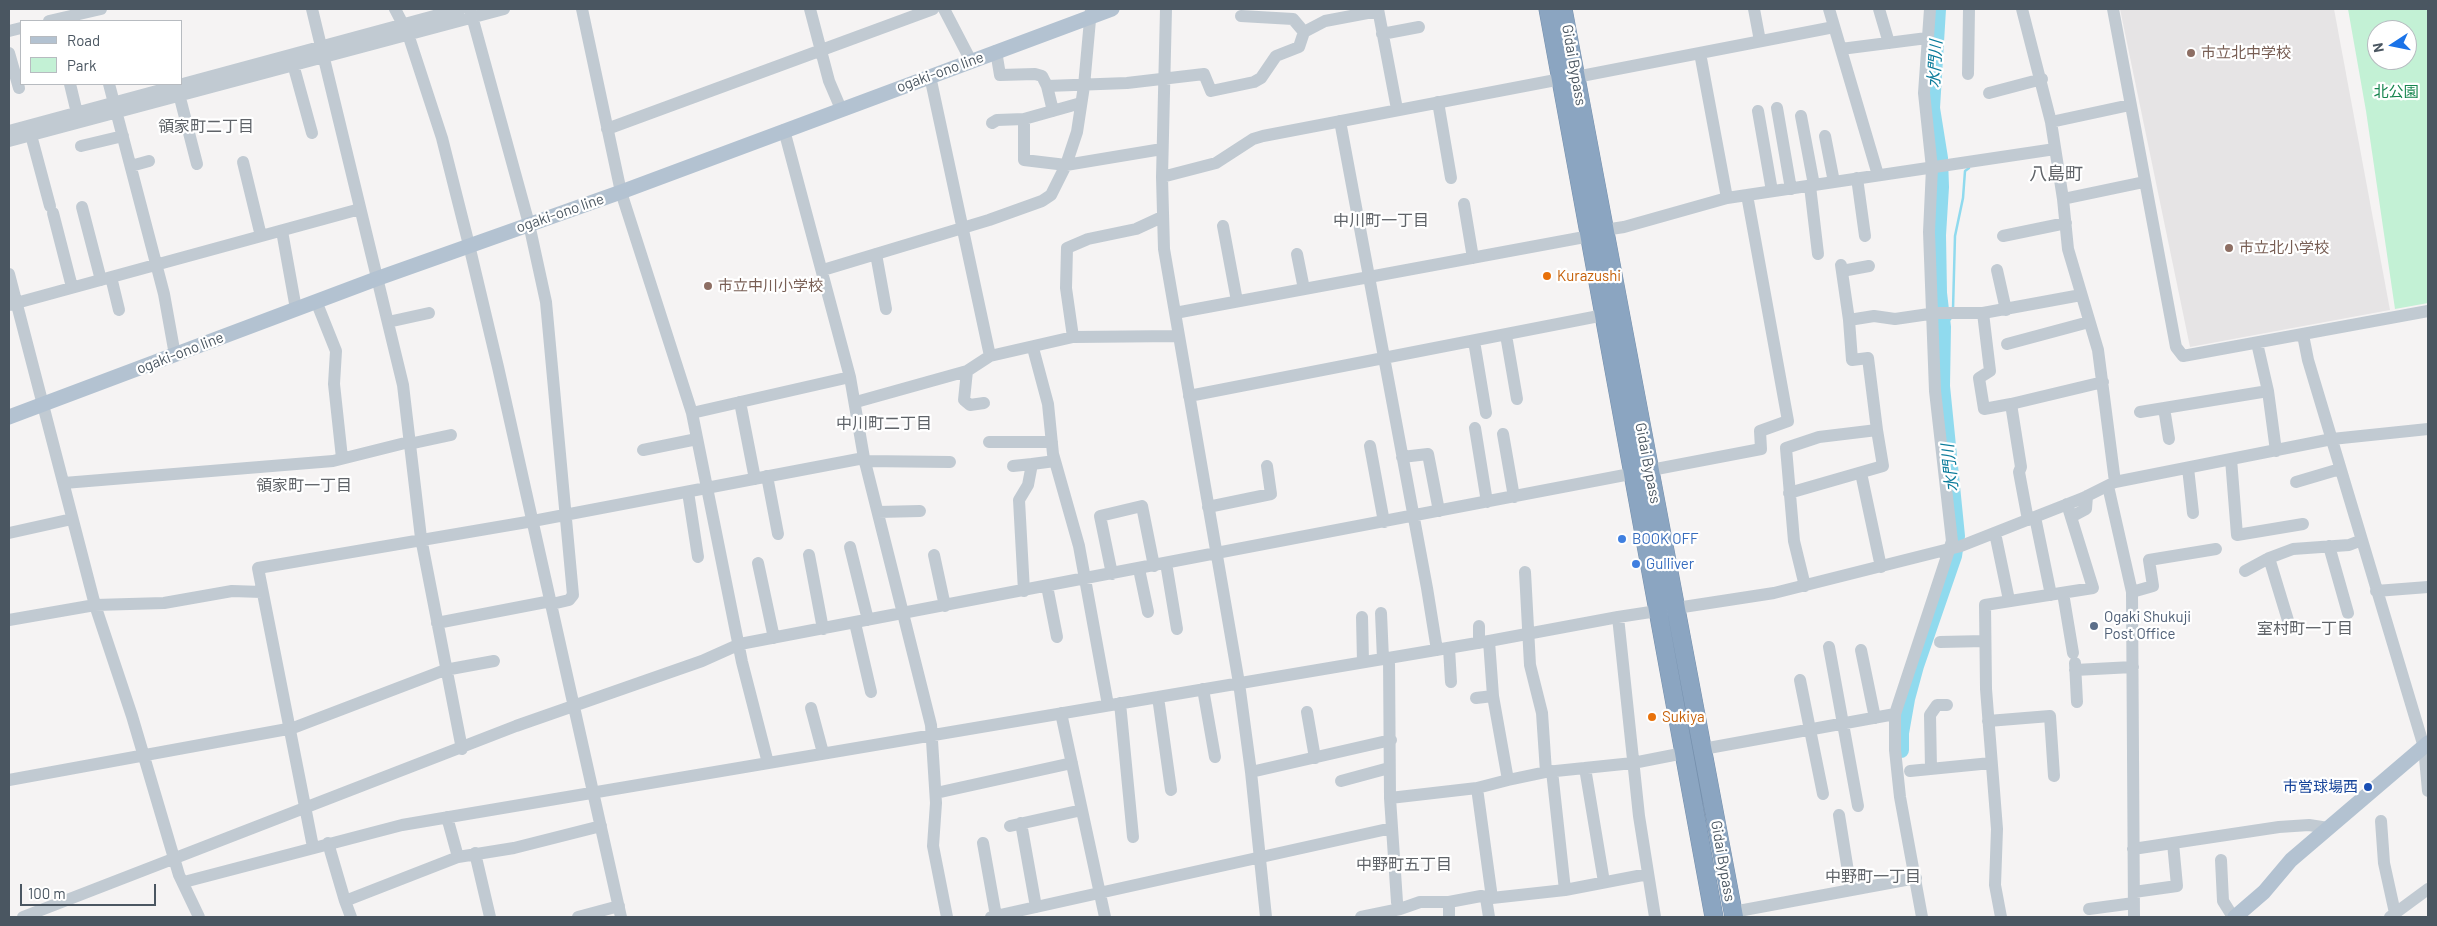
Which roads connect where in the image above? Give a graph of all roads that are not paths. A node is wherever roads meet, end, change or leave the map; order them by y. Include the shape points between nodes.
1 (312, 9) edge
2 (395, 9) edge
3 (460, 9) edge
4 (504, 9) edge
5 (582, 9) edge
6 (810, 9) edge
7 (933, 9) edge
8 (944, 9) edge
9 (1112, 9) edge
10 (1166, 9) edge
11 (1548, 9) edge
12 (1563, 9) edge
13 (1754, 9) edge
14 (1829, 9) edge
15 (1879, 9) edge
16 (1930, 9) edge
17 (1969, 9) edge
18 (2022, 9) edge
19 (2113, 9) edge
20 (1378, 10) edge
21 (94, 12) edge
22 (1092, 12) edge
23 (471, 13) edge
24 (1241, 16) dead end
25 (57, 20) edge
26 (1419, 27) dead end
27 (1834, 27) junction
28 (405, 29) junction
29 (1304, 32) junction
30 (1382, 34) junction
31 (1927, 38) junction
32 (1760, 41) junction
33 (1889, 43) junction
34 (1841, 49) junction
35 (821, 50) junction
36 (996, 51) junction
37 (322, 52) junction
38 (9, 53) edge
39 (1700, 53) junction
40 (971, 60) junction
41 (293, 64) junction
42 (1968, 74) dead end
43 (930, 76) junction
44 (1569, 78) junction
45 (1164, 79) junction
46 (2042, 79) junction
47 (70, 85) edge
48 (109, 85) edge
49 (1047, 86) junction
50 (1084, 86) junction
51 (19, 88) dead end
52 (1990, 93) dead end
53 (179, 94) junction
54 (1438, 102) junction
55 (1080, 103) junction
56 (115, 107) junction
57 (1777, 108) dead end
58 (841, 109) junction
59 (1398, 109) junction
60 (2130, 109) junction
61 (1758, 110) dead end
62 (1053, 111) junction
63 (77, 112) junction
64 (1801, 116) dead end
65 (1024, 119) junction
66 (2100, 119) dead end
67 (1340, 121) junction
68 (2051, 122) junction
69 (992, 123) dead end
70 (607, 129) junction
71 (784, 130) junction
72 (9, 131) edge
73 (312, 133) dead end
74 (31, 134) junction
75 (123, 136) junction
76 (1825, 136) dead end
77 (9, 141) edge
78 (81, 146) dead end
79 (1162, 149) junction
80 (2055, 149) junction
81 (149, 161) dead end
82 (243, 162) dead end
83 (197, 164) dead end
84 (1066, 165) junction
85 (131, 166) junction
86 (1934, 168) junction
87 (1878, 175) junction
88 (1162, 177) junction
89 (1451, 178) dead end
90 (1857, 178) junction
91 (1834, 182) junction
92 (2144, 182) junction
93 (1812, 186) junction
94 (1791, 189) junction
95 (1772, 191) junction
96 (620, 192) junction
97 (1748, 195) junction
98 (1727, 198) junction
99 (2063, 199) junction
100 (1464, 204) dead end
101 (82, 207) dead end
102 (360, 209) junction
103 (1162, 217) junction
104 (2066, 223) junction
105 (529, 224) junction
106 (1223, 226) dead end
107 (961, 228) junction
108 (282, 231) junction
109 (1597, 233) junction
110 (261, 236) junction
111 (1865, 236) dead end
112 (2003, 236) dead end
113 (469, 245) junction
114 (876, 254) junction
115 (1297, 254) dead end
116 (1818, 254) dead end
117 (1473, 258) junction
118 (157, 265) junction
119 (1869, 266) dead end
120 (823, 270) junction
121 (1997, 270) dead end
122 (9, 274) edge
123 (1369, 277) junction
124 (106, 278) junction
125 (376, 279) junction
126 (72, 287) junction
127 (1304, 289) junction
128 (2081, 295) junction
129 (316, 301) junction
130 (1237, 302) junction
131 (12, 304) edge
132 (296, 309) junction
133 (886, 309) dead end
134 (119, 310) dead end
135 (2006, 310) junction
136 (2428, 312) edge
137 (429, 313) dead end
138 (1175, 313) junction
139 (1935, 313) junction
140 (1983, 313) junction
141 (1604, 315) junction
142 (1850, 320) junction
143 (388, 322) junction
144 (2089, 322) junction
145 (1506, 335) junction
146 (2303, 335) junction
147 (1178, 336) junction
148 (1073, 337) junction
149 (1474, 340) junction
150 (2257, 343) junction
151 (2007, 344) dead end
152 (1032, 348) junction
153 (175, 355) junction
154 (990, 356) junction
155 (1383, 358) junction
156 (967, 371) junction
157 (850, 377) junction
158 (2103, 382) junction
159 (2268, 391) junction
160 (1189, 396) junction
161 (1517, 399) dead end
162 (740, 402) junction
163 (856, 402) junction
164 (44, 404) junction
165 (984, 404) dead end
166 (2011, 404) junction
167 (2164, 408) junction
168 (2140, 412) dead end
169 (692, 413) junction
170 (1486, 413) dead end
171 (9, 417) edge
172 (1475, 428) dead end
173 (1877, 430) junction
174 (2428, 430) edge
175 (1503, 434) dead end
176 (452, 435) dead end
177 (697, 439) junction
178 (2168, 439) dead end
179 (2332, 439) junction
180 (989, 442) dead end
181 (1052, 442) junction
182 (409, 443) junction
183 (1370, 446) dead end
184 (643, 450) dead end
185 (2276, 450) junction
186 (1402, 457) junction
187 (342, 458) junction
188 (865, 459) junction
189 (2231, 459) junction
190 (1055, 461) junction
191 (950, 462) dead end
192 (1032, 464) junction
193 (1013, 466) dead end
194 (1267, 466) dead end
195 (2188, 468) junction
196 (2340, 469) junction
197 (1641, 473) junction
198 (1861, 473) junction
199 (761, 478) junction
200 (2296, 482) dead end
201 (64, 483) junction
202 (2111, 484) junction
203 (707, 488) junction
204 (688, 492) junction
205 (1789, 493) junction
206 (2087, 496) junction
207 (1514, 497) junction
208 (1487, 502) junction
209 (2067, 504) junction
210 (1208, 507) junction
211 (920, 511) dead end
212 (1439, 511) junction
213 (878, 512) junction
214 (2194, 513) dead end
215 (564, 514) junction
216 (1414, 516) junction
217 (2071, 517) junction
218 (72, 519) junction
219 (2032, 519) junction
220 (533, 521) junction
221 (1384, 522) junction
222 (2303, 524) dead end
223 (9, 533) edge
224 (1995, 533) junction
225 (778, 534) dead end
226 (421, 538) junction
227 (2362, 540) junction
228 (850, 546) dead end
229 (2330, 546) junction
230 (1954, 548) junction
231 (2216, 549) dead end
232 (809, 554) dead end
233 (1216, 554) junction
234 (934, 555) dead end
235 (698, 557) dead end
236 (2269, 558) junction
237 (758, 563) dead end
238 (1160, 564) junction
239 (1881, 567) junction
240 (1139, 568) junction
241 (2246, 570) dead end
242 (1525, 572) dead end
243 (1112, 574) junction
244 (1084, 579) junction
245 (1047, 586) junction
246 (1805, 586) junction
247 (2428, 586) edge
248 (1024, 590) junction
249 (2376, 591) junction
250 (262, 592) junction
251 (2132, 592) junction
252 (2057, 594) junction
253 (2009, 600) junction
254 (552, 602) junction
255 (95, 605) junction
256 (945, 606) junction
257 (1668, 610) junction
258 (1148, 612) dead end
259 (1381, 613) dead end
260 (904, 614) junction
261 (2348, 614) dead end
262 (1362, 617) dead end
263 (1618, 617) junction
264 (9, 620) edge
265 (862, 622) junction
266 (437, 623) junction
267 (1478, 626) dead end
268 (2290, 627) dead end
269 (823, 629) junction
270 (1177, 629) dead end
271 (1528, 634) junction
272 (1057, 636) dead end
273 (774, 638) junction
274 (1985, 641) junction
275 (1484, 642) junction
276 (1940, 642) dead end
277 (740, 644) junction
278 (1829, 647) dead end
279 (1443, 649) junction
280 (1861, 650) dead end
281 (1386, 658) junction
282 (2074, 660) junction
283 (494, 661) dead end
284 (1363, 662) junction
285 (2133, 667) junction
286 (445, 670) junction
287 (1800, 680) dead end
288 (1451, 682) dead end
289 (1240, 683) junction
290 (1203, 689) junction
291 (871, 692) dead end
292 (1493, 696) junction
293 (1158, 697) junction
294 (1476, 698) dead end
295 (2078, 702) dead end
296 (1114, 704) junction
297 (1947, 705) dead end
298 (574, 706) junction
299 (811, 708) dead end
300 (1307, 712) dead end
301 (1061, 713) junction
302 (1895, 714) junction
303 (1875, 718) junction
304 (1988, 721) junction
305 (1843, 724) junction
306 (289, 729) junction
307 (1810, 730) junction
308 (932, 735) junction
309 (1391, 740) junction
310 (2426, 745) edge
311 (1702, 748) junction
312 (462, 749) junction
313 (1684, 753) junction
314 (823, 754) junction
315 (144, 755) junction
316 (1215, 757) dead end
317 (1316, 758) junction
318 (768, 763) junction
319 (1072, 763) junction
320 (1633, 763) junction
321 (1991, 763) junction
322 (1389, 768) junction
323 (1585, 768) junction
324 (1931, 769) junction
325 (1910, 771) dead end
326 (1251, 772) junction
327 (1549, 772) junction
328 (2054, 776) dead end
329 (9, 780) edge
330 (1341, 780) dead end
331 (1508, 780) junction
332 (1477, 788) junction
333 (1171, 790) dead end
334 (594, 792) junction
335 (2428, 792) edge
336 (936, 793) junction
337 (1823, 794) dead end
338 (1390, 798) junction
339 (1858, 806) dead end
340 (304, 810) junction
341 (1082, 810) junction
342 (1839, 815) dead end
343 (447, 818) junction
344 (2381, 821) dead end
345 (601, 826) junction
346 (1392, 828) junction
347 (2328, 828) junction
348 (1133, 837) dead end
349 (328, 843) junction
350 (983, 843) dead end
351 (2173, 843) junction
352 (313, 847) junction
353 (2133, 849) junction
354 (475, 853) junction
355 (458, 857) junction
356 (1260, 857) junction
357 (174, 859) junction
358 (2221, 860) dead end
359 (1648, 874) junction
360 (1916, 878) junction
361 (184, 882) junction
362 (1604, 882) junction
363 (2428, 889) edge
364 (1565, 890) junction
365 (1851, 890) junction
366 (1099, 892) junction
367 (1489, 898) junction
368 (2134, 898) junction
369 (345, 901) junction
370 (1449, 902) junction
371 (1036, 907) junction
372 (2089, 909) dead end
373 (1400, 910) junction
374 (620, 912) edge
375 (1733, 915) edge
376 (2392, 915) edge
377 (23, 917) edge
378 (199, 917) edge
379 (351, 917) edge
380 (490, 917) edge
381 (578, 917) edge
382 (947, 917) edge
383 (993, 917) edge
384 (1105, 917) edge
385 (1266, 917) edge
386 (1361, 917) edge
387 (1449, 917) edge
388 (1489, 917) edge
389 (1655, 917) edge
390 (1712, 917) edge
391 (1922, 917) edge
392 (2001, 917) edge
393 (2134, 917) edge
394 (2234, 917) edge

1 - 37 street
2 - 28 street
3 - 28 street
4 - 23 street
5 - 70 street
6 - 35 street
7 - 35 street
8 - 40 street
9 - 22 main road, ogaki-ono line
10 - 45 street
11 - 44 highway, Gidai Bypass
12 - 44 highway, Gidai Bypass
13 - 32 street
14 - 27 street
15 - 33 street
16 - 31 street
17 - 42 street
18 - 46 street
19 - 60 street
20 - 29 street via 1325,21
20 - 30 street
21 - 25 street
22 - 36 main road, ogaki-ono line
22 - 50 street
23 - 28 street
23 - 105 street
24 - 29 street via 1293,19
26 - 30 street
27 - 32 street
27 - 34 street
28 - 37 street
28 - 113 street via 442,138
29 - 45 street via 1299,47 1276,56 1261,78 1254,82 1211,91 1204,74
30 - 59 street
31 - 33 street
31 - 86 street via 1924,108
32 - 39 street
33 - 34 street
34 - 87 street
35 - 58 street
35 - 70 street
36 - 40 main road, ogaki-ono line
36 - 49 street via 1000,75 1035,74 1042,76
37 - 41 street
37 - 56 street
37 - 102 street
38 - 51 street
39 - 44 street
39 - 98 street
40 - 43 main road, ogaki-ono line
41 - 53 street
41 - 73 street
43 - 58 main road, ogaki-ono line
43 - 107 street
44 - 54 street
44 - 109 highway, Gidai Bypass
45 - 50 street
45 - 79 street
46 - 52 street
46 - 68 street
47 - 63 street
48 - 56 street
49 - 50 street
49 - 62 street
50 - 55 street
53 - 56 street
53 - 83 street
54 - 59 street
54 - 89 street
55 - 62 street
55 - 84 street via 1077,132
56 - 63 street
56 - 74 street
56 - 75 street
57 - 94 street
58 - 71 main road, ogaki-ono line
59 - 67 street
60 - 66 street
60 - 68 street
60 - 92 street
61 - 95 street
62 - 65 street
63 - 72 street
64 - 93 street
65 - 69 street
65 - 84 street via 1024,160
67 - 88 street via 1253,139 1216,163
67 - 123 street
68 - 80 street
70 - 96 street
71 - 96 main road, ogaki-ono line
71 - 120 street
74 - 77 street
74 - 126 street
75 - 78 street
75 - 85 street
76 - 91 street
79 - 84 street
79 - 88 street
80 - 86 street
80 - 99 street
81 - 85 street
82 - 110 street
84 - 107 street via 1051,195 1042,201
85 - 118 street
86 - 87 street
86 - 139 street via 1929,232
87 - 90 street
88 - 103 street
90 - 91 street
90 - 111 street
91 - 93 street
92 - 99 street
92 - 150 street via 2176,347 2183,356
93 - 94 street
93 - 116 street
94 - 95 street
95 - 97 street
96 - 105 main road, ogaki-ono line
96 - 169 street
97 - 98 street
97 - 197 street via 1788,421 1760,431 1761,449
98 - 109 street
99 - 104 street
100 - 117 street
101 - 124 street
102 - 108 street
102 - 125 street
103 - 138 street
103 - 148 street via 1136,229 1088,239 1068,248 1066,288
104 - 112 street
104 - 128 street via 2068,249
105 - 113 main road, ogaki-ono line
105 - 215 street via 546,302
106 - 130 street
107 - 114 street
107 - 154 street
108 - 110 street
108 - 132 street
109 - 117 street
109 - 141 highway, Gidai Bypass
109 - 197 highway, Gidai Bypass
110 - 118 street
113 - 125 main road, ogaki-ono line
113 - 220 street
114 - 120 street
114 - 133 street
115 - 127 street
117 - 123 street
118 - 124 street
118 - 153 street
119 - 142 street via 1842,268
120 - 157 street
121 - 135 street
122 - 131 street
123 - 127 street
123 - 155 street
124 - 126 street
124 - 134 street
125 - 129 main road, ogaki-ono line
125 - 143 street
126 - 131 street
127 - 130 street
128 - 135 street
128 - 144 street
129 - 132 main road, ogaki-ono line
129 - 187 street via 336,351 334,384
130 - 138 street
131 - 164 street
132 - 153 main road, ogaki-ono line
135 - 140 street
136 - 146 street
137 - 143 street
138 - 147 street
139 - 140 street
139 - 142 street via 1895,319 1874,316
139 - 230 street via 1935,391
140 - 166 street via 1990,371 1979,378 1984,409
141 - 145 street
141 - 197 highway, Gidai Bypass
142 - 173 street via 1852,360 1868,358
143 - 182 street via 404,385
144 - 151 street
144 - 158 street
145 - 149 street
145 - 161 street
146 - 150 street
146 - 179 street
147 - 148 street
147 - 160 street
148 - 152 street
149 - 155 street
149 - 170 street
150 - 159 street
152 - 154 street
152 - 181 street via 1048,404
153 - 164 main road, ogaki-ono line
154 - 156 street
155 - 160 street
155 - 186 street
156 - 163 street
156 - 165 street via 964,400 970,405
157 - 162 street
157 - 163 street
158 - 166 street
158 - 202 street
159 - 167 street
159 - 185 street
160 - 210 street
162 - 169 street
162 - 199 street
163 - 188 street
164 - 171 main road, ogaki-ono line
164 - 201 street
166 - 219 street via 2021,467 2018,472
167 - 168 street
167 - 178 street
169 - 177 street
172 - 208 street
173 - 198 street via 1883,466
173 - 205 street via 1819,437 1786,448
174 - 179 street
175 - 207 street
176 - 182 street
177 - 184 street
177 - 203 street
179 - 185 street
179 - 196 street
180 - 181 street
181 - 190 street
182 - 187 street
182 - 226 street
183 - 221 street
185 - 189 street
186 - 212 street via 1428,454
186 - 216 street
187 - 201 street via 236,471
188 - 191 street
188 - 199 street
188 - 213 street
189 - 195 street
189 - 222 street via 2237,535
190 - 192 street
190 - 244 street via 1079,546
192 - 193 street
192 - 248 street via 1028,485 1019,500
194 - 210 street via 1271,494
195 - 202 street
195 - 214 street
196 - 200 street
196 - 227 street
197 - 207 street
197 - 257 highway, Gidai Bypass
198 - 205 street
198 - 239 street
199 - 203 street
199 - 225 street
201 - 218 street
202 - 206 street
202 - 251 street
203 - 204 street
203 - 277 street
204 - 215 street
204 - 235 street
205 - 246 street via 1794,541
206 - 209 street
206 - 217 street via 2086,509
207 - 208 street
208 - 212 street
209 - 217 street
209 - 219 street
210 - 233 street
211 - 213 street
212 - 216 street
213 - 260 street
215 - 220 street
215 - 254 street via 573,595 569,600
216 - 221 street
216 - 279 street
217 - 252 street via 2093,588
218 - 223 street
218 - 255 street
219 - 224 street
219 - 252 street
220 - 226 street
220 - 254 street
221 - 233 street
224 - 230 street
224 - 253 street
226 - 250 street via 258,568
226 - 266 street
227 - 229 street via 2349,545
227 - 249 street
228 - 265 street
229 - 236 street via 2293,549
229 - 261 street
230 - 239 street
230 - 302 street
231 - 251 street via 2149,560 2153,586
232 - 269 street
233 - 238 street
233 - 289 street
234 - 256 street
236 - 241 street
236 - 268 street
237 - 273 street
238 - 240 street
238 - 243 street via 1142,506 1100,516
238 - 270 street
239 - 246 street
240 - 243 street
240 - 258 street
242 - 271 street
243 - 244 street
244 - 245 street
244 - 296 street
245 - 248 street
245 - 272 street
246 - 257 street
247 - 249 street
248 - 256 street
249 - 310 street
250 - 255 street via 232,591 164,602
250 - 306 street
251 - 285 street
252 - 253 street
252 - 282 street
253 - 274 street via 1985,606
254 - 266 street
254 - 298 street
255 - 264 street
255 - 315 street
256 - 260 street
257 - 263 street
257 - 311 highway, Gidai Bypass
257 - 313 highway, Gidai Bypass
259 - 281 street
260 - 265 street
260 - 308 street
262 - 284 street
263 - 271 street
263 - 320 street
265 - 269 street
265 - 291 street
266 - 286 street
267 - 275 street
269 - 273 street
271 - 275 street
271 - 327 street via 1530,665 1542,713
273 - 277 street
274 - 276 street
274 - 304 street
275 - 279 street
275 - 292 street
277 - 298 street via 702,661
277 - 318 street
278 - 305 street
279 - 281 street
279 - 288 street
280 - 303 street
281 - 284 street
281 - 309 street
282 - 285 street
282 - 295 street
283 - 286 street
284 - 289 street
285 - 353 street
286 - 306 street
286 - 312 street
287 - 307 street
289 - 290 street
289 - 326 street
290 - 293 street
290 - 316 street
292 - 294 street
292 - 331 street
293 - 296 street
293 - 333 street
296 - 301 street
296 - 348 street
297 - 324 street via 1937,705 1930,716
298 - 312 street
298 - 334 street
299 - 314 street
300 - 317 street
301 - 308 street
301 - 319 street
302 - 303 street
302 - 360 street via 1900,797
303 - 305 street
304 - 321 street
304 - 328 street via 2050,716
305 - 307 street
305 - 339 street
306 - 315 street
306 - 340 street
307 - 311 street
307 - 337 street
308 - 314 street
308 - 336 street
309 - 317 street
309 - 322 street
310 - 335 street
310 - 347 main road
311 - 375 highway, Gidai Bypass
312 - 340 street
313 - 320 street
313 - 390 highway, Gidai Bypass
314 - 318 street
315 - 329 street
315 - 357 street
317 - 326 street
318 - 334 street
319 - 336 street
319 - 341 street
320 - 323 street
320 - 359 street
321 - 324 street
321 - 392 street via 1997,829 1996,885
322 - 330 street
322 - 338 street
323 - 327 street
323 - 362 street
324 - 325 street
326 - 356 street
327 - 331 street
327 - 364 street
331 - 332 street
332 - 338 street
332 - 367 street
334 - 343 street
334 - 345 street
336 - 382 street via 933,846
338 - 346 street
340 - 352 street
340 - 357 street
341 - 366 street
341 - 371 street via 1016,825
342 - 365 street
343 - 349 street
343 - 355 street
344 - 376 street
345 - 354 street via 514,848
345 - 374 street
346 - 356 street
346 - 373 street
347 - 351 street via 2309,825 2279,827
347 - 394 main road
349 - 352 street
349 - 369 street
350 - 383 street
351 - 353 street
351 - 368 street via 2177,886
352 - 361 street
353 - 368 street
354 - 355 street
354 - 380 street
355 - 369 street
356 - 366 street
356 - 385 street
357 - 361 street
357 - 377 street
358 - 394 street via 2223,901
359 - 362 street
359 - 389 street
360 - 365 street
360 - 391 street
361 - 378 street
362 - 364 street
363 - 376 street
364 - 367 street
365 - 375 street
366 - 371 street
366 - 384 street
367 - 370 street via 1481,896
367 - 388 street
368 - 372 street
368 - 393 street
369 - 379 street
370 - 373 street via 1420,902
370 - 387 street
371 - 383 street
373 - 386 street
374 - 381 street

